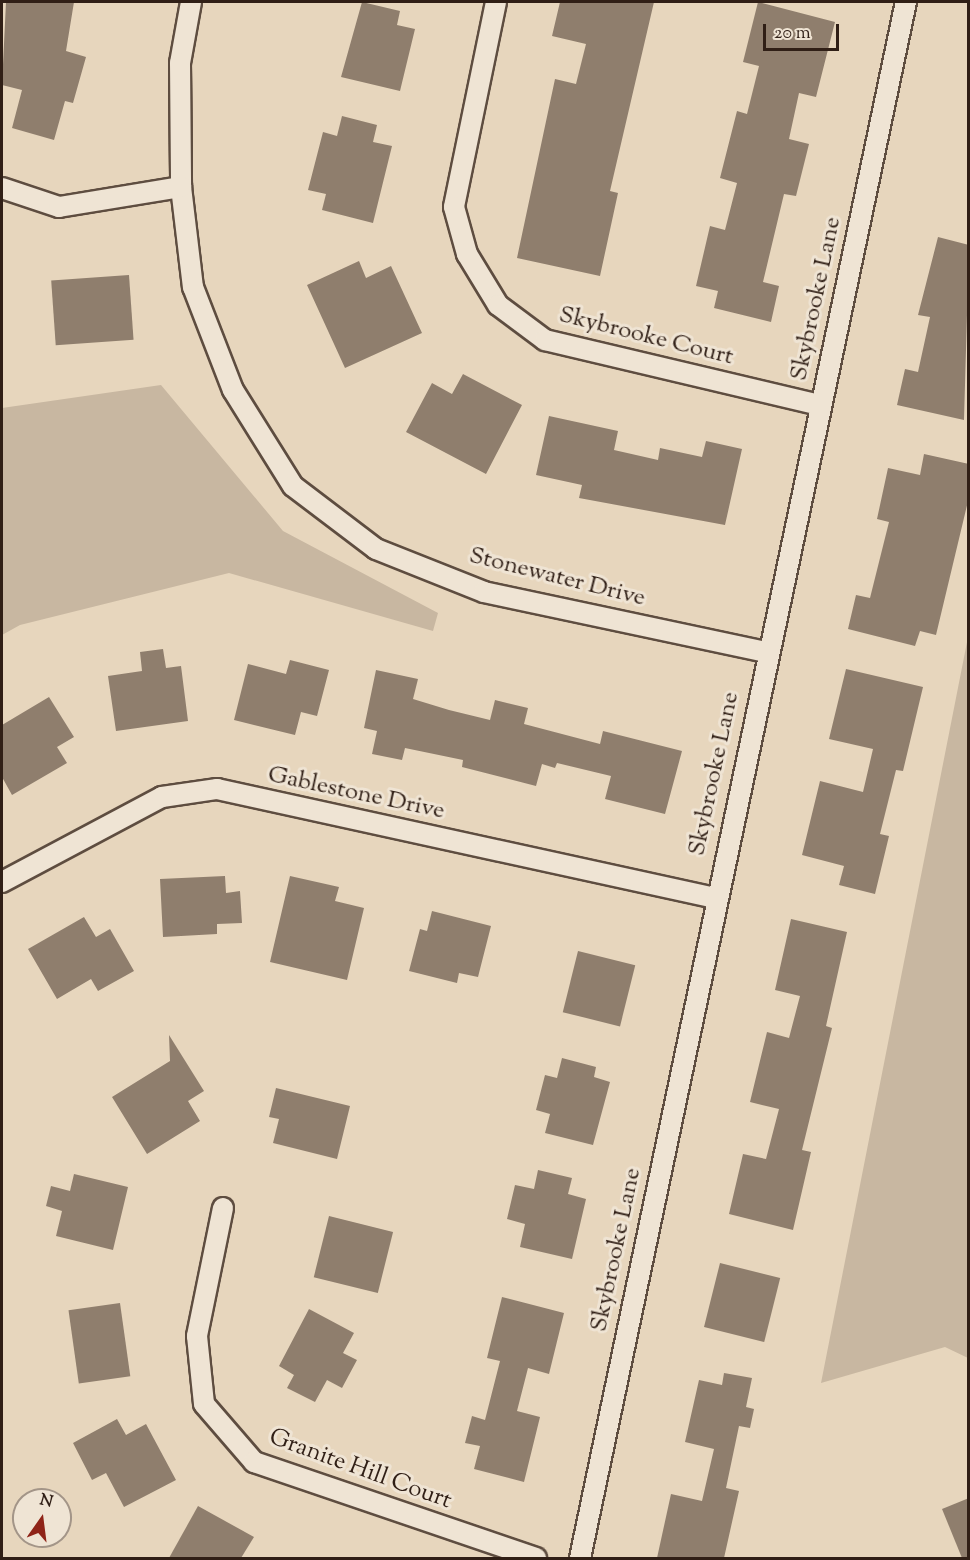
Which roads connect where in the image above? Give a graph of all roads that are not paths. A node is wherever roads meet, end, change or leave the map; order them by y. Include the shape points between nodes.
1 (191, 2) edge
2 (496, 2) edge
3 (906, 2) edge
4 (181, 187) junction
5 (2, 188) edge
6 (820, 405) junction
7 (767, 652) junction
8 (2, 882) edge
9 (715, 898) junction
10 (224, 1208) dead end
11 (536, 1558) edge
12 (580, 1558) edge

1 - 4 street, Stonewater Drive via 180,63
2 - 6 street, Skybrooke Court via 454,207 467,254 498,305 545,340
3 - 6 street, Skybrooke Lane
4 - 5 street via 59,207
4 - 7 street, Stonewater Drive via 193,287 233,390 293,486 376,549 484,592
6 - 7 street, Skybrooke Lane
7 - 9 street, Skybrooke Lane
8 - 9 street, Gablestone Drive via 162,797 217,789
9 - 12 street, Skybrooke Lane
10 - 11 street, Granite Hill Court via 197,1336 204,1404 254,1462

